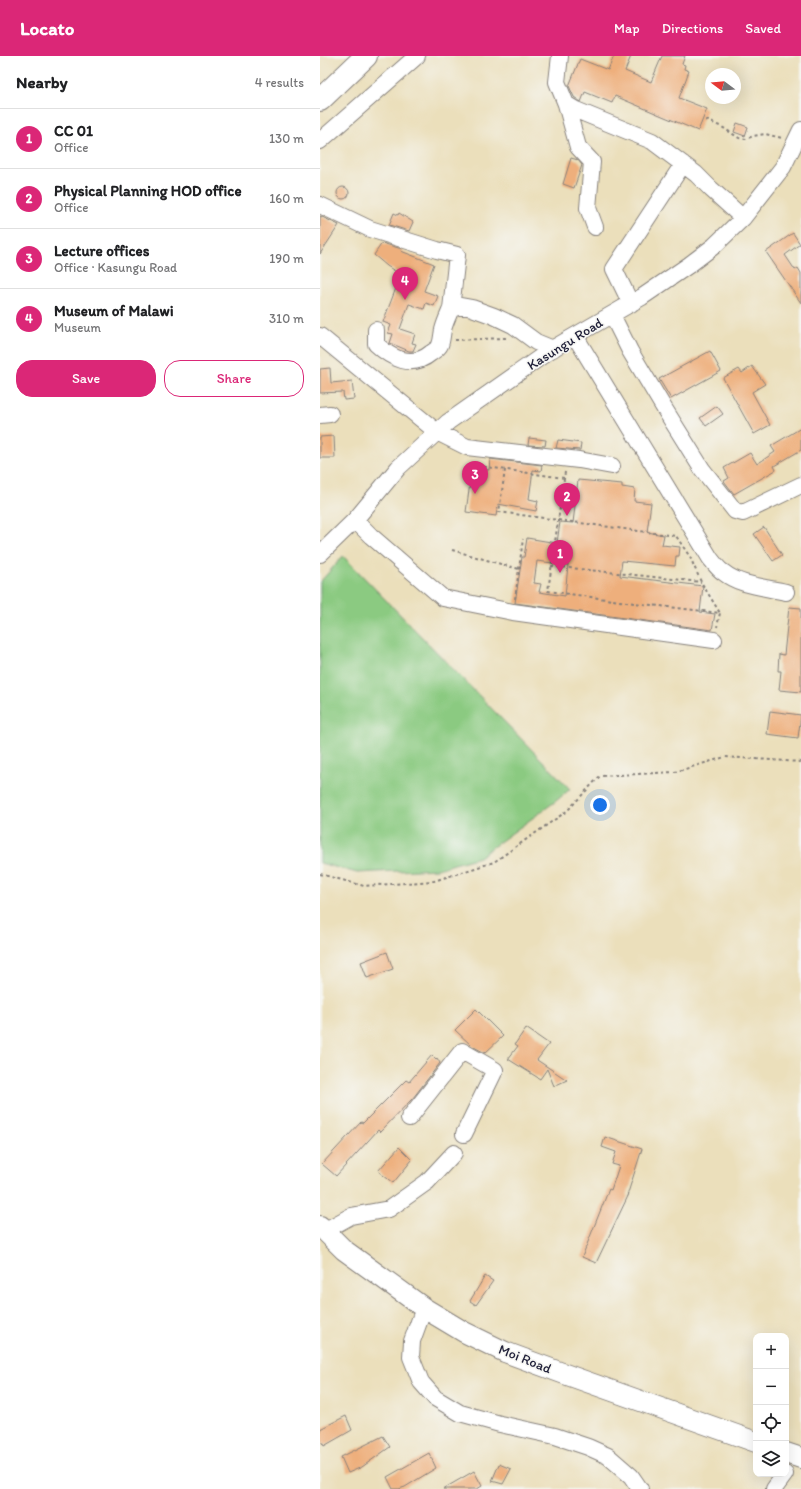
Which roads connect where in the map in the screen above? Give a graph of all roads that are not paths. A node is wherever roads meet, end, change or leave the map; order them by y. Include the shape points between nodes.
1 (366, 56) edge
2 (417, 56) edge
3 (560, 56) edge
4 (320, 100) edge
5 (566, 104) junction
6 (798, 137) edge
7 (320, 141) edge
8 (683, 164) junction
9 (320, 205) edge
10 (743, 218) junction
11 (595, 227) dead end
12 (631, 304) junction
13 (451, 309) junction
14 (612, 315) junction
15 (376, 330) dead end
16 (320, 336) edge
17 (575, 336) junction
18 (553, 349) junction
19 (436, 432) junction
20 (612, 466) dead end
21 (801, 485) edge
22 (355, 520) junction
23 (320, 553) edge
24 (786, 592) dead end
25 (714, 640) road end
26 (409, 1118) dead end
27 (464, 1134) dead end
28 (454, 1153) dead end
29 (322, 1228) edge
30 (424, 1308) junction
31 (753, 1441) edge
32 (790, 1463) edge
33 (640, 1489) edge
34 (774, 1489) edge

1 - 4 highway
2 - 7 street
3 - 5 street via 557,82
5 - 8 street via 652,141
5 - 11 street via 578,148 592,162 588,208
6 - 10 street, Kasungu Road via 784,167
8 - 10 street
8 - 12 street via 614,269
9 - 13 street via 370,229 457,255
10 - 12 street, Kasungu Road via 714,246
12 - 14 street, Kasungu Road
13 - 15 street via 440,346 418,361 397,359 384,351 376,344
13 - 18 street via 461,306 494,316 513,325 536,342
14 - 17 street, Kasungu Road
14 - 21 street via 630,351 702,469 735,511 743,513
16 - 19 street
17 - 18 street, Kasungu Road
17 - 24 street via 710,558 722,572 733,579
18 - 19 street, Kasungu Road
19 - 20 street via 467,447
19 - 22 street, Kasungu Road via 398,468
22 - 23 street, Kasungu Road
22 - 25 street via 443,598 513,612
26 - 27 street via 462,1051 495,1070
28 - 29 street via 427,1182 389,1209 351,1216
29 - 30 main road, Moi Road via 344,1250
30 - 31 main road, Moi Road via 504,1352
30 - 33 street via 412,1341 411,1357 421,1382 435,1398 460,1413 555,1436 588,1447 608,1456 631,1476
32 - 34 street

